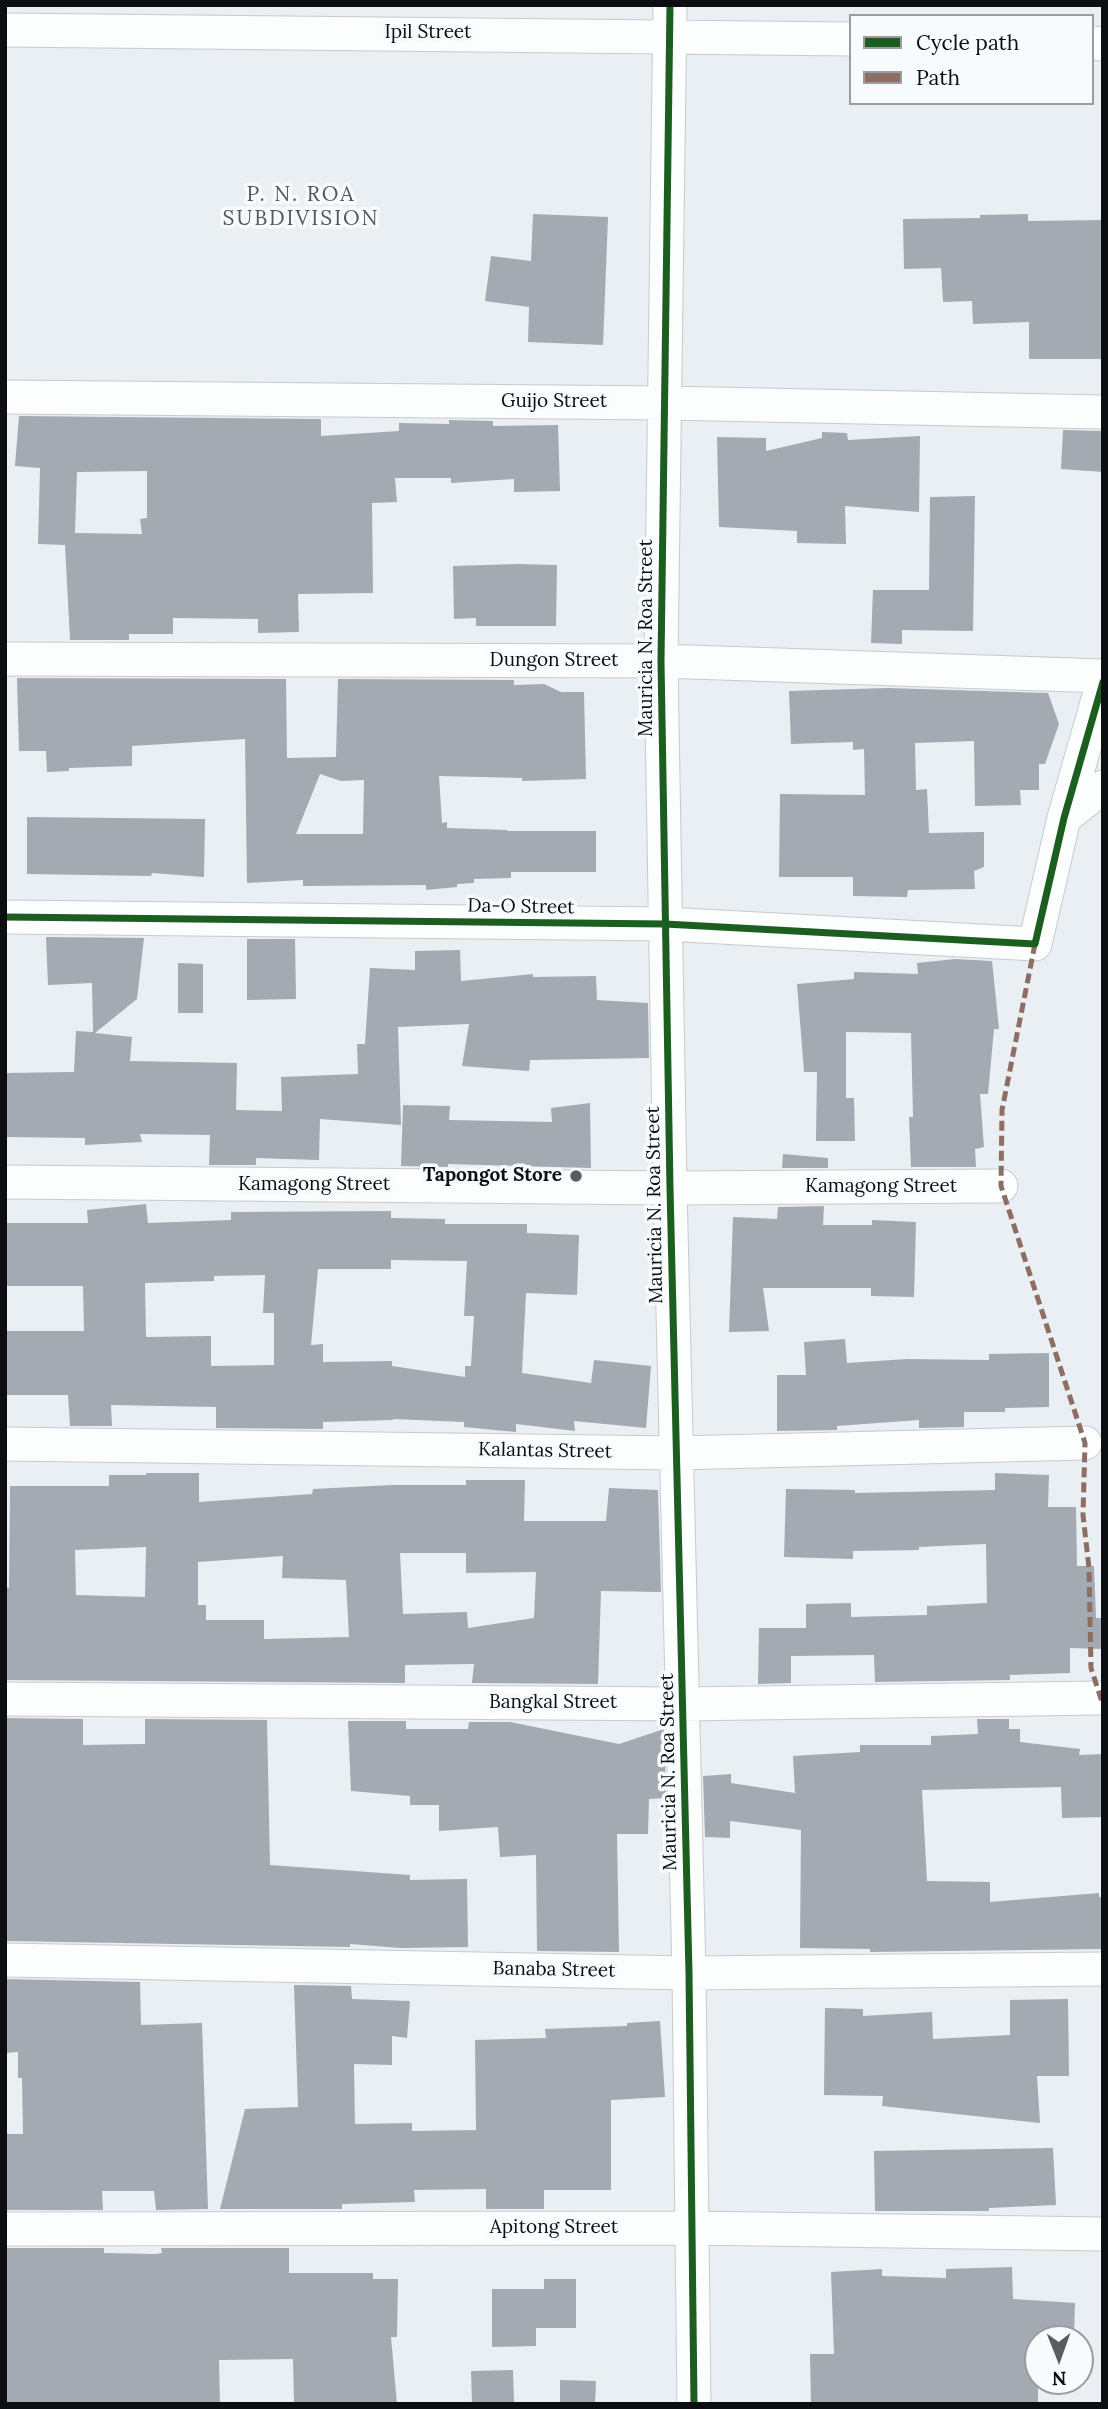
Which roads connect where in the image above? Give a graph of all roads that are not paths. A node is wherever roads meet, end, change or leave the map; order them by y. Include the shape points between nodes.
1 (670, 20) edge
2 (5, 30) edge
3 (849, 39) edge
4 (5, 397) edge
5 (665, 403) junction
6 (1103, 412) edge
7 (5, 659) edge
8 (661, 661) junction
9 (1103, 676) edge
10 (1103, 682) edge
11 (1103, 787) edge
12 (1064, 818) junction
13 (5, 917) edge
14 (665, 924) junction
15 (5, 1182) edge
16 (1001, 1186) dead end
17 (670, 1188) junction
18 (5, 1444) edge
19 (1085, 1444) dead end
20 (676, 1453) junction
21 (1100, 1698) dead end
22 (5, 1699) edge
23 (683, 1704) junction
24 (5, 1960) edge
25 (1103, 1969) edge
26 (689, 1973) junction
27 (691, 2228) junction
28 (5, 2229) edge
29 (1103, 2234) edge
30 (694, 2404) edge

1 - 2 street, Ipil Street
1 - 3 street, Ipil Street
1 - 5 street, Mauricia N. Roa Street
4 - 5 street, Guijo Street
5 - 6 street, Guijo Street
5 - 8 street, Mauricia N. Roa Street
7 - 8 street, Dungon Street
8 - 9 street, Dungon Street
8 - 14 street, Mauricia N. Roa Street
10 - 12 street
11 - 12 street
12 - 14 street, Da-O Street via 1035,944
13 - 14 street, Da-O Street
14 - 17 street, Mauricia N. Roa Street
15 - 17 street, Kamagong Street
16 - 17 street, Kamagong Street
17 - 20 street, Mauricia N. Roa Street
18 - 20 street, Kalantas Street
19 - 20 street, Kalantas Street
20 - 23 street, Mauricia N. Roa Street
21 - 23 street, Bangkal Street
22 - 23 street, Bangkal Street
23 - 26 street, Mauricia N. Roa Street
24 - 26 street, Banaba Street
25 - 26 street, Banaba Street
26 - 27 street, Mauricia N. Roa Street
27 - 28 street, Apitong Street
27 - 29 street, Apitong Street
27 - 30 street, Mauricia N. Roa Street

